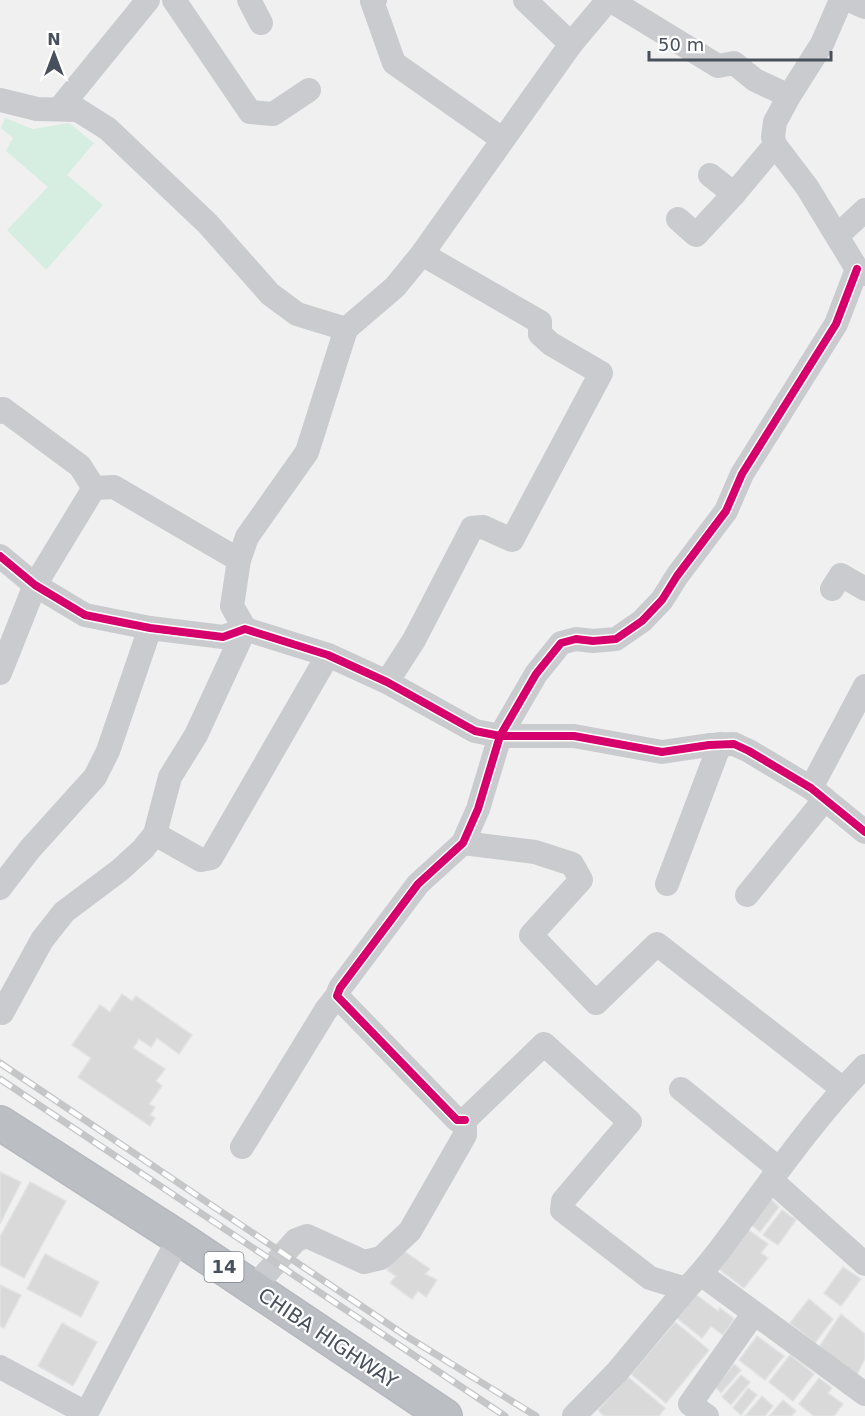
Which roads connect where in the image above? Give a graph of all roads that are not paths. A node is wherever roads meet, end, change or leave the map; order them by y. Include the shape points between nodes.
1 (148, 0) edge
2 (174, 0) edge
3 (249, 0) edge
4 (375, 0) edge
5 (525, 0) edge
6 (609, 0) edge
7 (841, 0) edge
8 (849, 0) edge
9 (865, 7) edge
10 (261, 23) dead end
11 (571, 44) junction
12 (309, 90) dead end
13 (789, 96) junction
14 (0, 100) edge
15 (58, 109) junction
16 (502, 139) junction
17 (775, 146) junction
18 (710, 175) dead end
19 (734, 194) junction
20 (865, 210) edge
21 (678, 219) dead end
22 (837, 236) junction
23 (422, 254) junction
24 (861, 271) edge
25 (346, 329) junction
26 (0, 412) edge
27 (94, 488) junction
28 (0, 556) edge
29 (238, 560) junction
30 (35, 585) junction
31 (832, 589) dead end
32 (865, 589) edge
33 (150, 628) junction
34 (245, 628) junction
35 (328, 656) junction
36 (0, 673) edge
37 (387, 681) junction
38 (865, 686) edge
39 (500, 736) junction
40 (720, 744) junction
41 (818, 794) junction
42 (865, 832) edge
43 (155, 834) junction
44 (464, 843) junction
45 (667, 884) dead end
46 (0, 888) edge
47 (747, 895) dead end
48 (337, 996) junction
49 (2, 1012) dead end
50 (865, 1066) edge
51 (681, 1089) dead end
52 (843, 1089) junction
53 (465, 1120) junction
54 (0, 1123) edge
55 (242, 1147) dead end
56 (775, 1175) junction
57 (179, 1238) junction
58 (865, 1264) edge
59 (694, 1282) junction
60 (254, 1287) junction
61 (754, 1313) junction
62 (0, 1367) edge
63 (865, 1394) edge
64 (699, 1410) edge
65 (86, 1414) edge
66 (445, 1416) edge
67 (574, 1416) edge

1 - 15 street
2 - 12 street via 250,112 273,114
3 - 10 street
4 - 16 street via 372,1 394,63
5 - 11 street
6 - 11 street
6 - 13 street via 718,66 734,63 755,80
7 - 13 street via 822,44
8 - 9 street
11 - 16 street
13 - 17 street via 775,122
14 - 15 street via 37,109
15 - 25 street via 78,110 108,129 208,225 270,294 297,314
16 - 23 street
17 - 19 street
17 - 22 street via 807,187
18 - 19 street
19 - 21 street via 696,235
20 - 22 street
22 - 24 street
23 - 25 street via 395,287
23 - 37 street via 540,322 540,334 551,344 601,373 512,540 483,527 472,528 414,640
24 - 39 street via 836,324 742,474 726,511 662,600 642,621 616,639 561,643 536,674
25 - 29 street via 307,452 247,537
26 - 27 street via 3,409 80,466
27 - 29 street via 114,486
27 - 30 street
28 - 30 street
29 - 34 street via 232,606
30 - 33 street via 85,615
30 - 36 street
31 - 32 street via 841,575
33 - 34 street via 223,637
33 - 46 street via 108,751 95,777
34 - 35 street
34 - 43 street via 196,735 170,777
35 - 37 street
35 - 43 street via 211,858 201,860
37 - 39 street via 475,731
38 - 41 street
39 - 40 street via 574,736 662,752
39 - 44 street
40 - 41 street via 734,744 748,751
40 - 45 street
41 - 42 street
41 - 47 street
43 - 49 street via 120,870 64,912 42,939
44 - 48 street via 418,884
44 - 52 street via 535,852 572,864 581,880 531,935 596,1003 657,944
48 - 53 street via 457,1120
48 - 55 street
50 - 52 street
51 - 56 street
52 - 56 street
53 - 59 street via 544,1044 630,1122 563,1201 562,1210 650,1278
53 - 60 street via 465,1135 410,1231 381,1258 364,1262 307,1236 296,1240
54 - 57 highway, CHIBA HIGHWAY / 14
56 - 58 street
56 - 59 street
57 - 60 highway, CHIBA HIGHWAY / 14
57 - 65 street
59 - 61 street
59 - 67 street
60 - 66 highway, CHIBA HIGHWAY / 14
61 - 63 street
61 - 64 street
62 - 65 street

